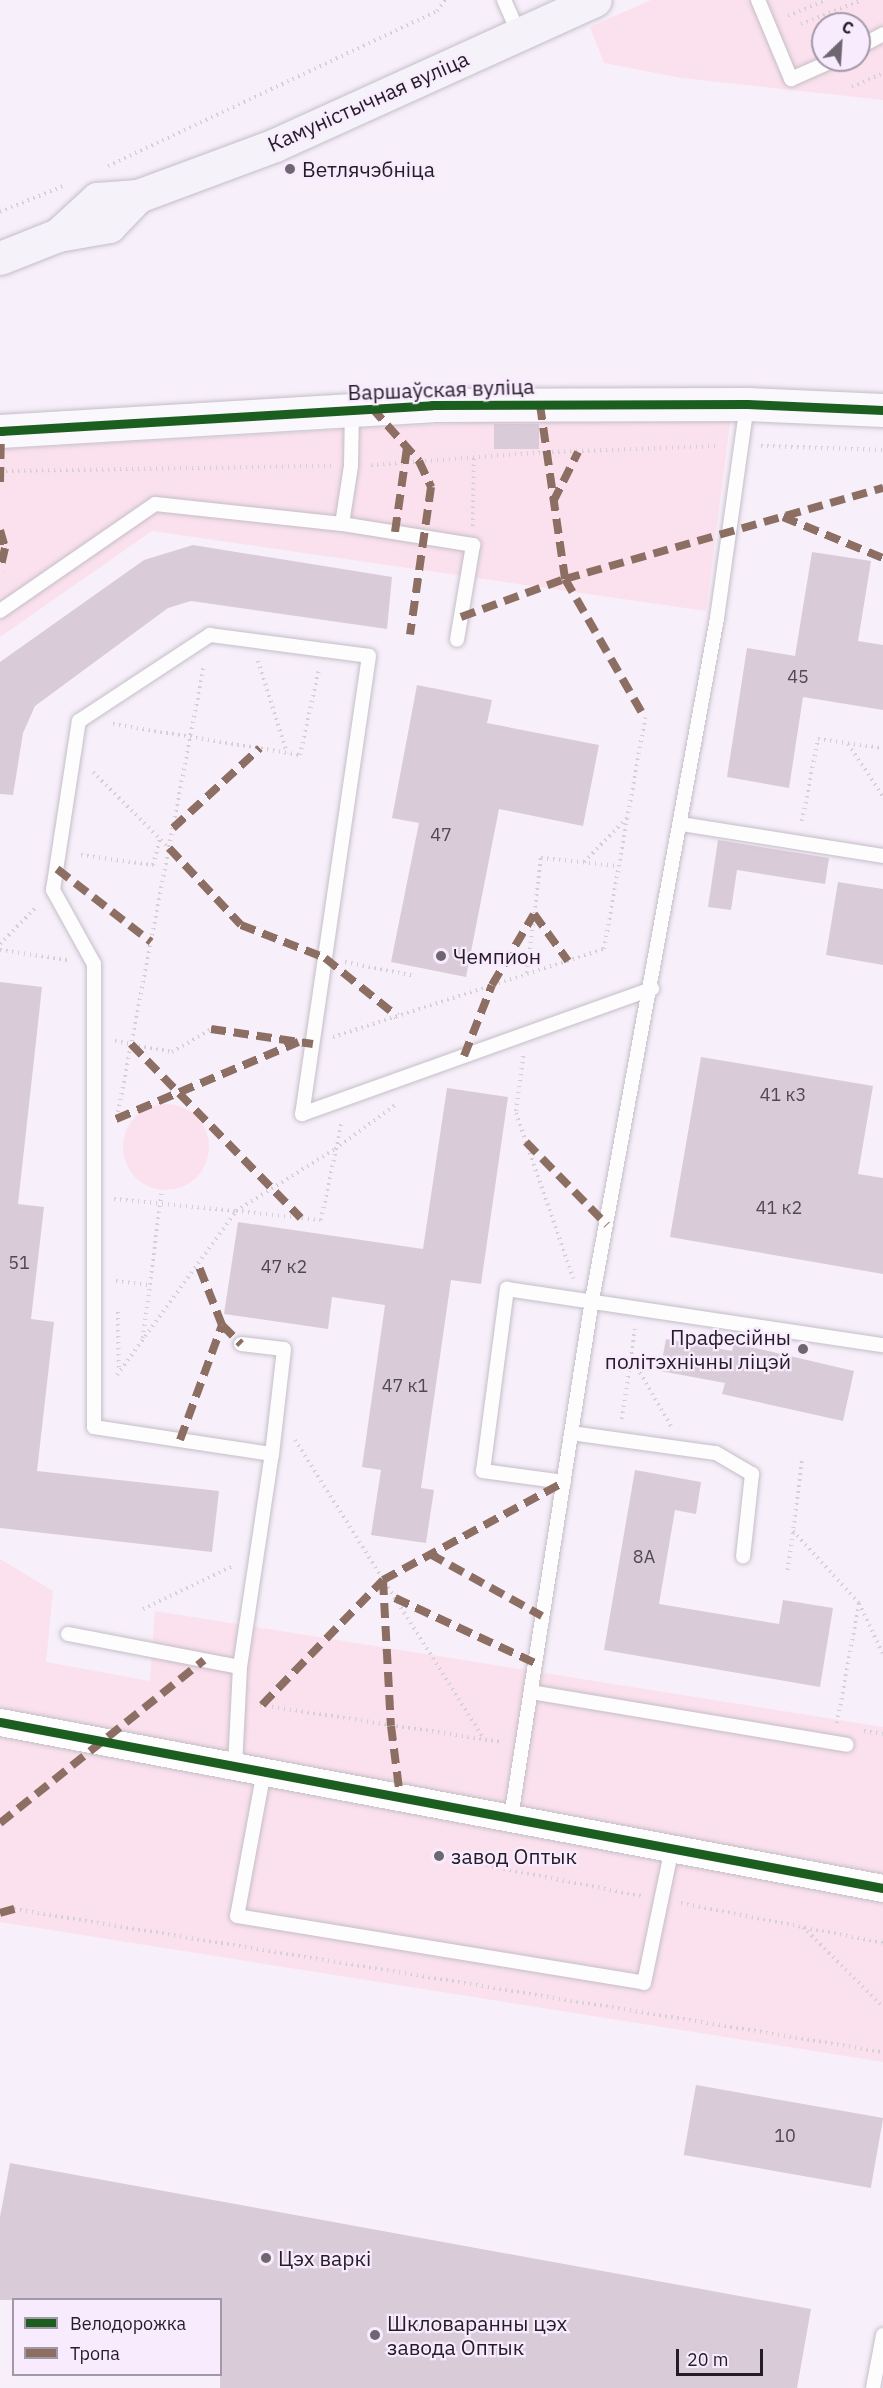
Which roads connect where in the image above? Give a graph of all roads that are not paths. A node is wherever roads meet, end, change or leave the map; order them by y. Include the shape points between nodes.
1 (504, 0) edge
2 (595, 0) edge
3 (758, 0) edge
4 (519, 33) junction
5 (811, 70) edge
6 (0, 258) edge
7 (747, 404) junction
8 (352, 410) junction
9 (883, 410) edge
10 (0, 430) edge
11 (342, 524) junction
12 (0, 611) edge
13 (457, 640) dead end
14 (681, 824) junction
15 (883, 856) edge
16 (652, 989) junction
17 (586, 1299) junction
18 (241, 1344) dead end
19 (883, 1345) edge
20 (571, 1433) junction
21 (272, 1454) junction
22 (564, 1482) junction
23 (743, 1557) dead end
24 (68, 1634) dead end
25 (240, 1667) junction
26 (531, 1692) junction
27 (0, 1722) edge
28 (840, 1744) road end
29 (236, 1766) junction
30 (264, 1771) junction
31 (511, 1817) junction
32 (672, 1848) junction
33 (883, 1888) edge
34 (883, 2335) edge
35 (873, 2388) edge

1 - 4 lane
2 - 4 main road, Камуністычная вуліца via 548,15
3 - 5 lane via 791,79
4 - 6 main road, Камуністычная вуліца via 274,145 138,196 97,199 58,235
7 - 8 street, Варшаўская вуліца via 432,405
7 - 9 street, Варшаўская вуліца
7 - 14 lane via 717,618
8 - 10 street, Варшаўская вуліца
8 - 11 lane via 351,466
11 - 12 lane via 155,504
11 - 13 lane via 473,545
14 - 15 lane
14 - 16 lane
16 - 17 lane
16 - 21 lane via 302,1114 369,656 210,635 82,719 53,890 94,964 94,1427
17 - 19 lane
17 - 20 lane
17 - 22 lane via 507,1289 483,1472
18 - 21 lane via 284,1349
20 - 22 lane
20 - 23 lane via 716,1453 752,1474
21 - 25 lane
22 - 26 lane
24 - 25 lane
25 - 29 lane
26 - 28 lane
26 - 31 lane
27 - 29 street
29 - 30 street
30 - 31 street
30 - 32 lane via 237,1916 644,1983
31 - 32 street
32 - 33 street
34 - 35 lane

